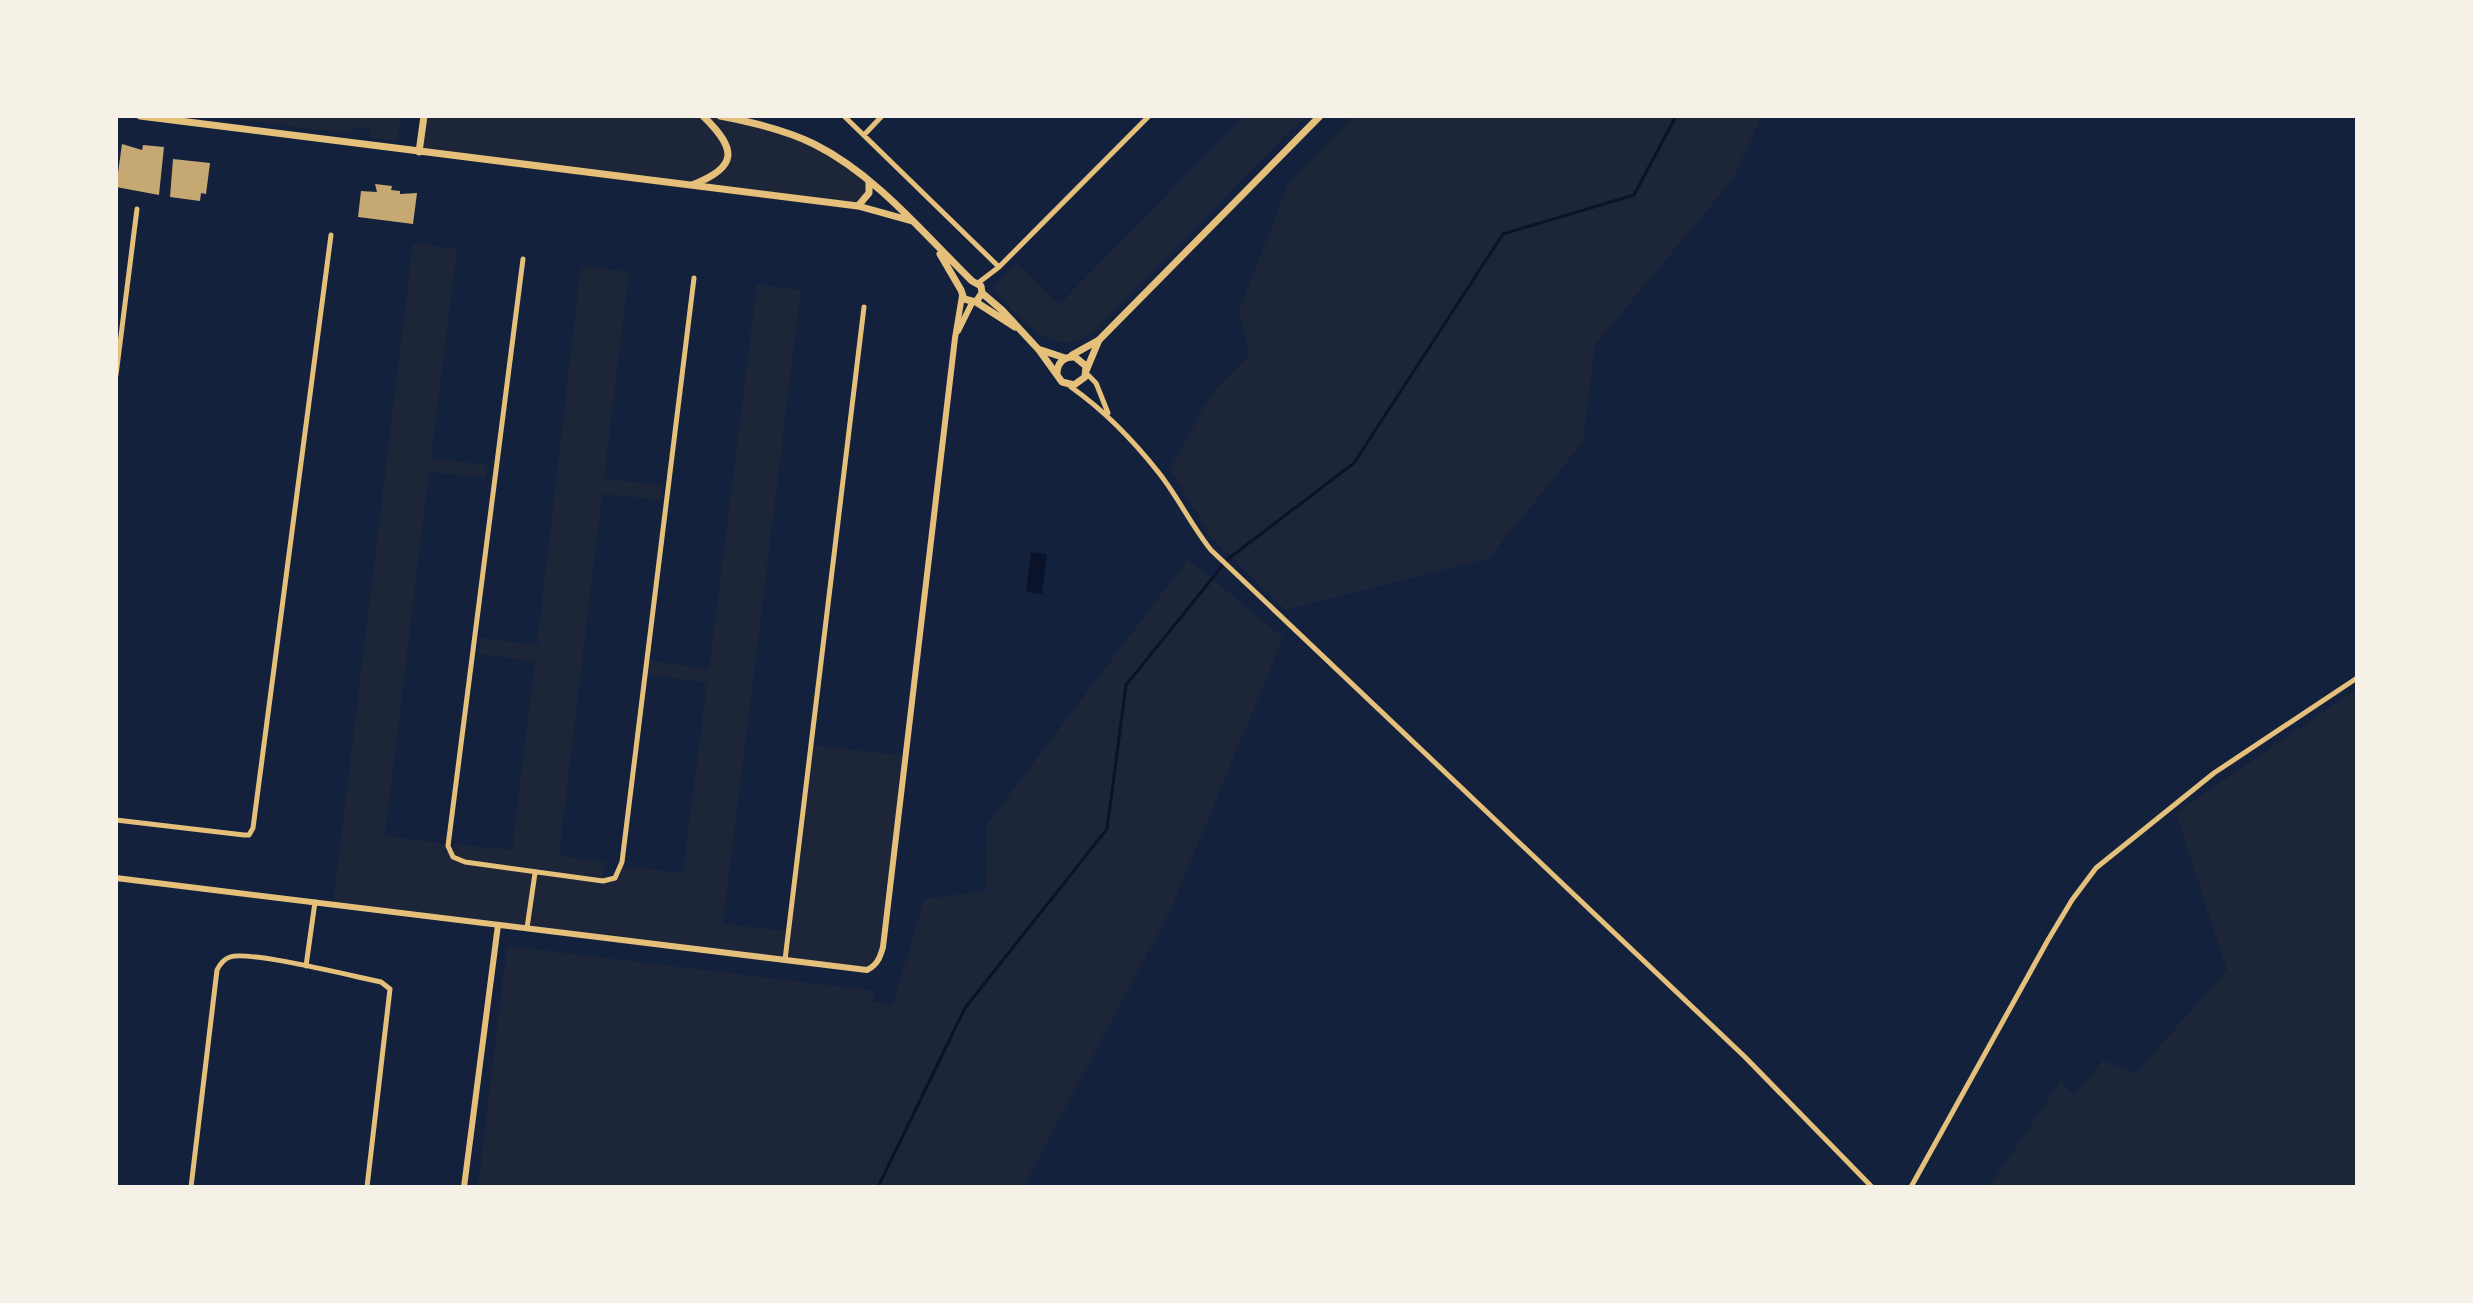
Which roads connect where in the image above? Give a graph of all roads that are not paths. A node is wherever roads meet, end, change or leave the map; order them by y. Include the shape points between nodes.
1 (140, 116) edge
2 (424, 116) edge
3 (703, 116) edge
4 (720, 116) edge
5 (844, 116) edge
6 (882, 116) edge
7 (1149, 116) edge
8 (1320, 116) edge
9 (864, 135) junction
10 (419, 152) junction
11 (869, 182) junction
12 (690, 186) junction
13 (858, 206) junction
14 (137, 209) dead end
15 (912, 221) junction
16 (331, 235) dead end
17 (932, 242) junction
18 (523, 259) dead end
19 (999, 267) junction
20 (694, 278) dead end
21 (975, 282) junction
22 (962, 293) junction
23 (982, 293) junction
24 (974, 302) junction
25 (864, 307) dead end
26 (1021, 330) junction
27 (955, 338) junction
28 (1099, 340) junction
29 (1039, 350) junction
30 (1068, 357) junction
31 (1086, 372) junction
32 (1057, 374) junction
33 (116, 375) edge
34 (1073, 388) junction
35 (1108, 414) junction
36 (2357, 678) edge
37 (116, 820) edge
38 (535, 873) junction
39 (116, 878) edge
40 (315, 902) junction
41 (498, 925) junction
42 (527, 928) junction
43 (785, 960) junction
44 (306, 966) junction
45 (191, 1187) edge
46 (367, 1187) edge
47 (464, 1187) edge
48 (1872, 1187) edge
49 (1911, 1187) edge

1 - 10 main road
2 - 10 main road
3 - 12 main road via 722,136 728,156 716,175
4 - 11 main road via 814,144
5 - 9 street
6 - 9 street
7 - 19 street
8 - 28 main road
9 - 19 street
10 - 12 main road
11 - 13 main road via 869,193
11 - 15 main road
12 - 13 main road
13 - 15 main road
14 - 33 street
15 - 17 main road
16 - 37 street via 253,828 244,835
17 - 21 main road
17 - 22 main road
18 - 38 street via 448,846 453,857 465,862
19 - 21 street
20 - 38 street via 621,869 611,881
21 - 22 main road via 966,283
21 - 23 main road
22 - 24 main road
22 - 27 street
23 - 24 main road
23 - 26 main road
24 - 26 main road
24 - 27 street
25 - 43 street
26 - 29 main road
27 - 43 street via 880,958 867,970
28 - 30 main road
28 - 31 main road
29 - 30 main road
29 - 32 main road
30 - 31 main road via 1083,362
30 - 32 main road via 1058,365
31 - 34 main road
31 - 35 street
32 - 34 main road
34 - 35 street
35 - 48 street via 1160,474 1211,550 1745,1057
36 - 49 street via 2214,773 2096,868 2048,940
38 - 42 street
39 - 40 street
40 - 41 street
40 - 44 street
41 - 42 street
41 - 47 street
42 - 43 street
44 - 45 street via 238,955 225,959 217,970
44 - 46 street via 381,982 390,989

